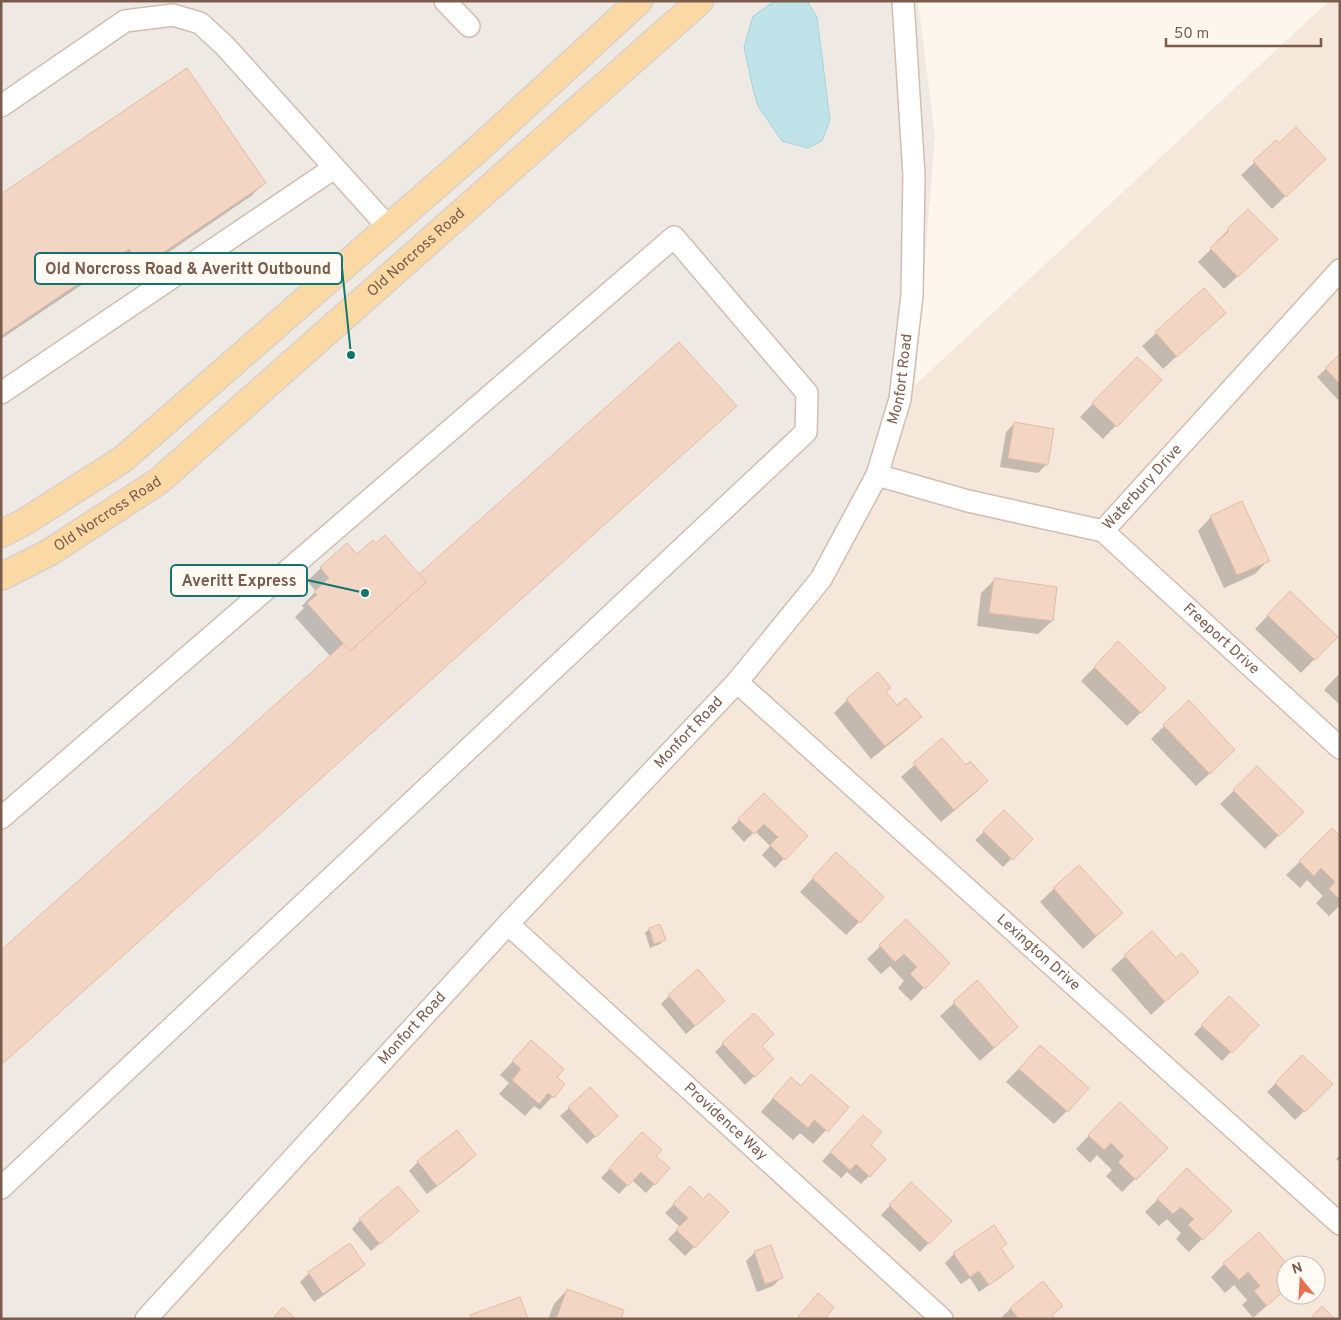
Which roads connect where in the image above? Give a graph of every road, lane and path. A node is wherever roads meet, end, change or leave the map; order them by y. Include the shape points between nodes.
1 (445, 1) edge
2 (639, 1) edge
3 (700, 1) edge
4 (903, 1) edge
5 (469, 26) dead end
6 (1, 106) edge
7 (334, 168) junction
8 (389, 228) junction
9 (1340, 270) edge
10 (1, 393) edge
11 (877, 475) junction
12 (1103, 531) junction
13 (1, 534) edge
14 (1, 577) edge
15 (737, 682) junction
16 (1340, 748) edge
17 (1, 818) edge
18 (508, 924) junction
19 (1, 1188) edge
20 (1340, 1224) edge
21 (146, 1319) edge
22 (942, 1319) edge

1 - 5 street
2 - 8 main road
3 - 14 main road, Old Norcross Road via 159,481 50,552
4 - 11 street, Monfort Road via 914,174 912,296 900,399
6 - 7 street via 125,21 173,15 200,23 224,45
7 - 8 street
7 - 10 street
8 - 13 main road via 123,459
9 - 12 street, Waterbury Drive
11 - 12 street, Waterbury Drive via 968,501
11 - 15 street, Monfort Road via 821,579
12 - 16 street, Freeport Drive
15 - 18 street, Monfort Road
15 - 20 street, Lexington Drive
17 - 19 street via 674,237 807,393 806,432
18 - 21 street, Monfort Road
18 - 22 street, Providence Way

